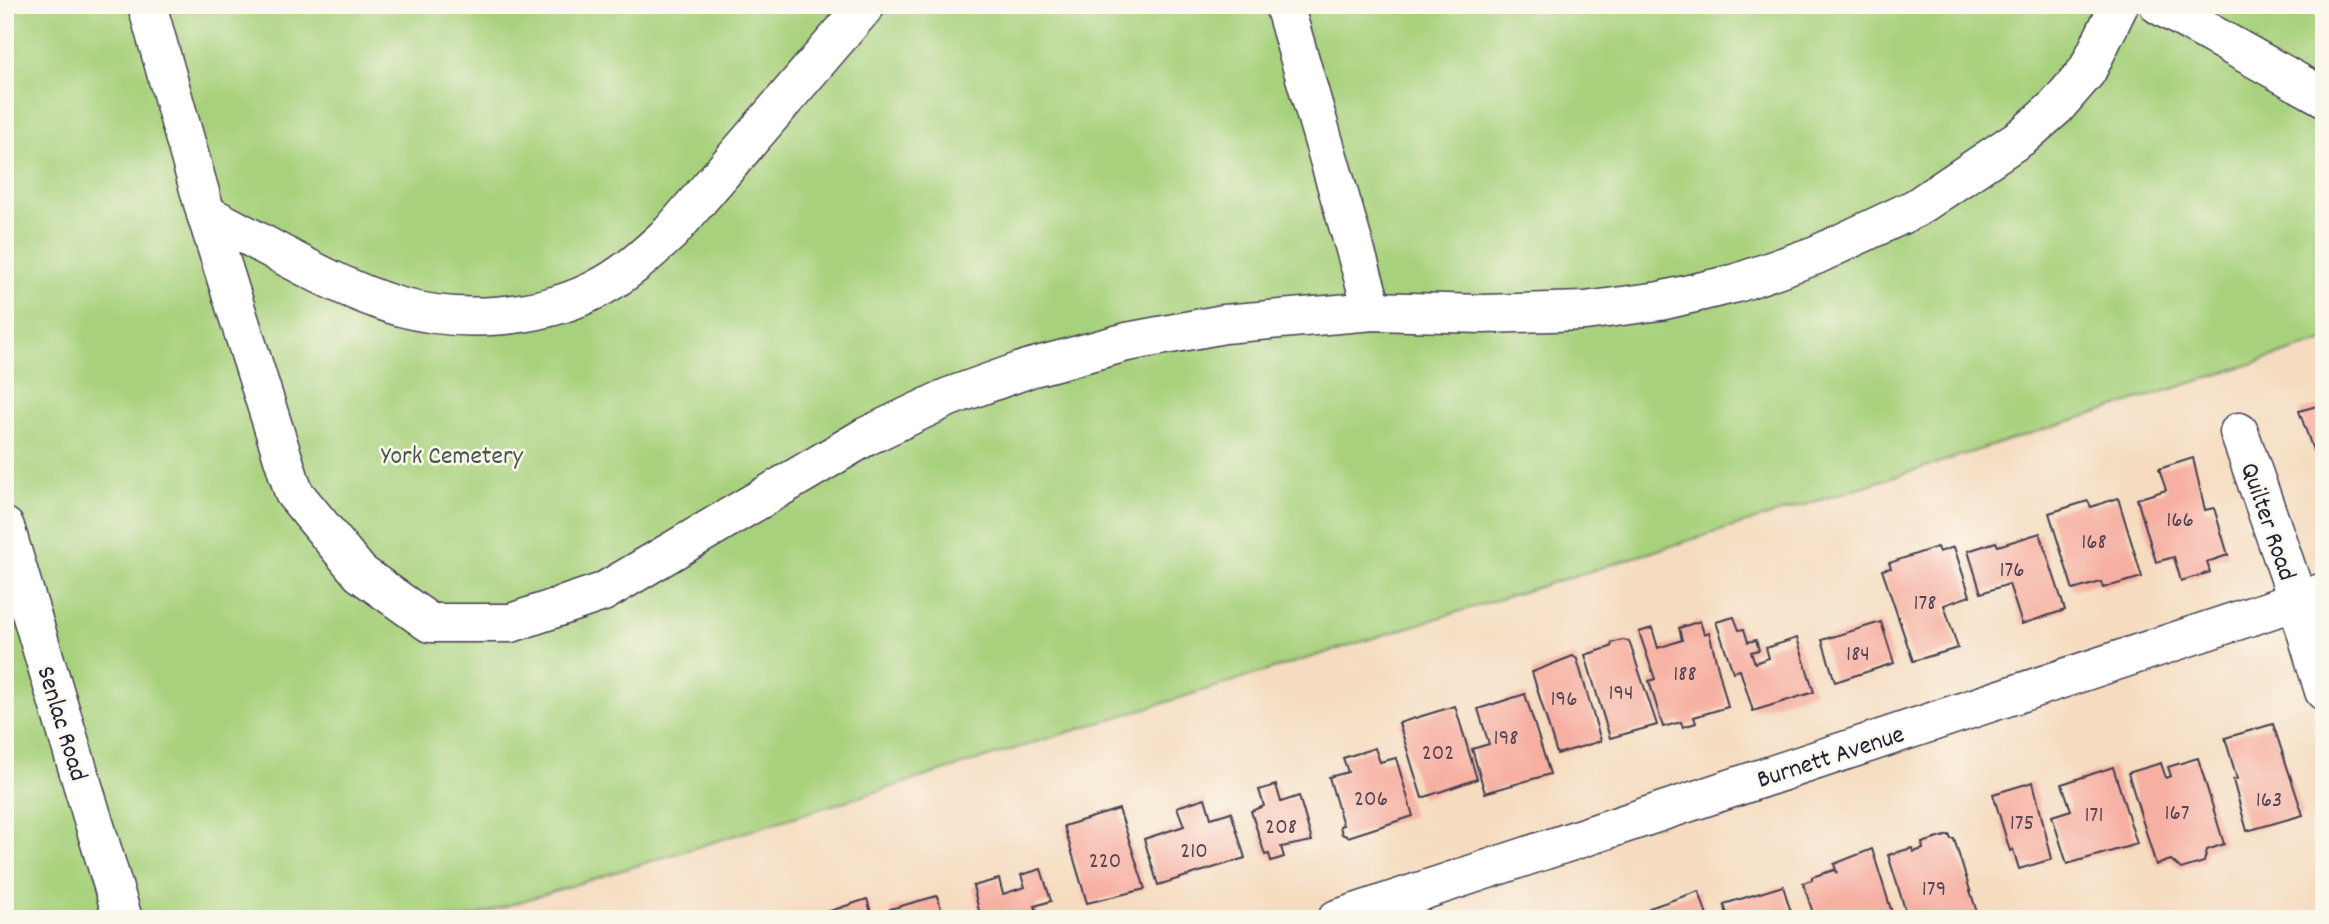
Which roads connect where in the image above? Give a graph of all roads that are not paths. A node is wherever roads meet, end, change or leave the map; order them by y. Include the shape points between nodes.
1 (147, 5) edge
2 (866, 5) edge
3 (1284, 5) edge
4 (2119, 5) edge
5 (2159, 5) edge
6 (2324, 97) edge
7 (206, 214) junction
8 (1373, 311) junction
9 (2239, 432) dead end
10 (5, 527) edge
11 (2310, 596) edge
12 (2324, 691) edge
13 (123, 919) edge
14 (1337, 919) edge

1 - 7 street
2 - 7 street via 671,233 636,264 595,290 548,308 460,316 398,306
3 - 8 street
4 - 8 street via 2087,71 2023,136 1916,208 1816,256 1724,286 1585,311
5 - 6 street
7 - 8 street via 294,493 360,573 430,623 511,623 603,592 865,437 950,397 1030,368 1127,342 1224,324
9 - 11 street, Quilter Road
10 - 13 street, Senlac Road
11 - 12 street, Quilter Road
11 - 14 street, Burnett Avenue

